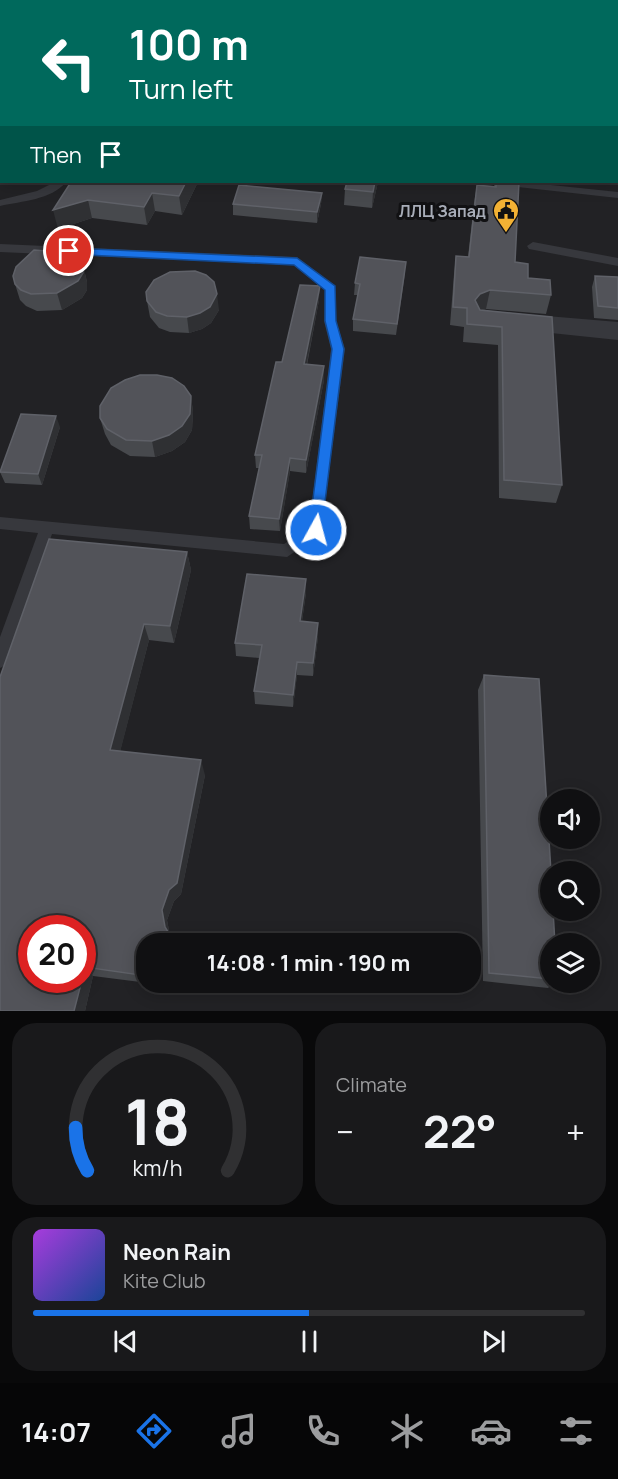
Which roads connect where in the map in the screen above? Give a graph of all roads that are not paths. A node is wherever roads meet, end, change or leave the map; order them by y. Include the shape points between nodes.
1 (59, 183) edge
2 (522, 185) dead end
3 (618, 195) edge
4 (0, 202) edge
5 (533, 246) dead end
6 (0, 248) edge
7 (618, 262) edge
8 (486, 320) edge
9 (618, 331) edge
10 (0, 522) edge
11 (47, 528) junction
12 (0, 660) edge

1 - 4 lane via 39,193
2 - 3 lane
5 - 7 lane
6 - 11 lane via 297,261 331,289 330,321 338,349 316,530 287,550
8 - 9 street
10 - 11 lane
11 - 12 lane

